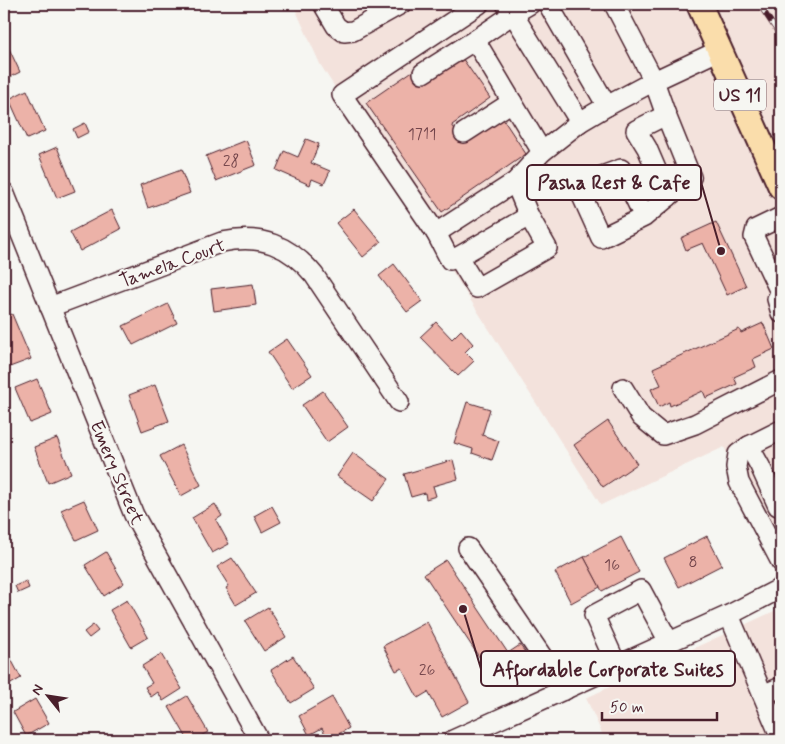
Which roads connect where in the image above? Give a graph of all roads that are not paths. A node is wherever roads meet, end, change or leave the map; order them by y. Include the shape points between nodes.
1 (323, 4) edge
2 (401, 4) edge
3 (479, 4) edge
4 (530, 4) edge
5 (548, 4) edge
6 (614, 4) edge
7 (704, 5) edge
8 (509, 9) edge
9 (475, 40) junction
10 (720, 50) junction
11 (423, 72) dead end
12 (654, 81) junction
13 (512, 102) junction
14 (607, 106) junction
15 (666, 116) junction
16 (580, 122) junction
17 (464, 133) dead end
18 (542, 152) junction
19 (515, 182) junction
20 (781, 187) edge
21 (4, 192) edge
22 (668, 197) junction
23 (529, 216) junction
24 (781, 216) edge
25 (644, 217) dead end
26 (436, 233) junction
27 (458, 257) junction
28 (781, 294) edge
29 (50, 307) junction
30 (781, 314) edge
31 (781, 380) edge
32 (623, 388) dead end
33 (399, 402) dead end
34 (781, 430) edge
35 (750, 446) junction
36 (781, 507) edge
37 (468, 548) dead end
38 (781, 562) edge
39 (781, 588) edge
40 (729, 615) junction
41 (669, 642) junction
42 (617, 666) junction
43 (781, 687) edge
44 (566, 690) junction
45 (763, 695) junction
46 (781, 738) edge
47 (259, 740) edge
48 (453, 740) edge

1 - 2 street via 336,26 344,32
3 - 26 street via 342,95
4 - 8 street
5 - 14 street
6 - 12 street
7 - 10 main road, US 11
8 - 9 street
8 - 16 street
9 - 11 street
9 - 13 street
10 - 12 street
10 - 20 main road, US 11
12 - 14 street
12 - 15 street
13 - 17 street
13 - 18 street
14 - 16 street
15 - 22 street via 692,177
15 - 22 street via 636,130
16 - 18 street
18 - 19 street
19 - 23 street
19 - 26 street
21 - 29 street, Emery Street
22 - 25 street
23 - 27 street
23 - 27 street via 547,248 477,288
24 - 28 street via 756,229 754,237
26 - 27 street via 450,260
28 - 30 street via 777,299
29 - 33 street, Tamela Court via 222,242 244,239 267,242 289,252 314,275
29 - 47 street, Emery Street via 134,515
31 - 32 street via 695,424 663,435 641,417
34 - 35 street
35 - 36 street
35 - 38 street via 738,454 739,482
37 - 44 street
39 - 40 street
40 - 41 street
40 - 45 street
41 - 42 street
41 - 42 street via 641,590 594,615
42 - 44 street
43 - 45 street
44 - 48 street
45 - 46 street

